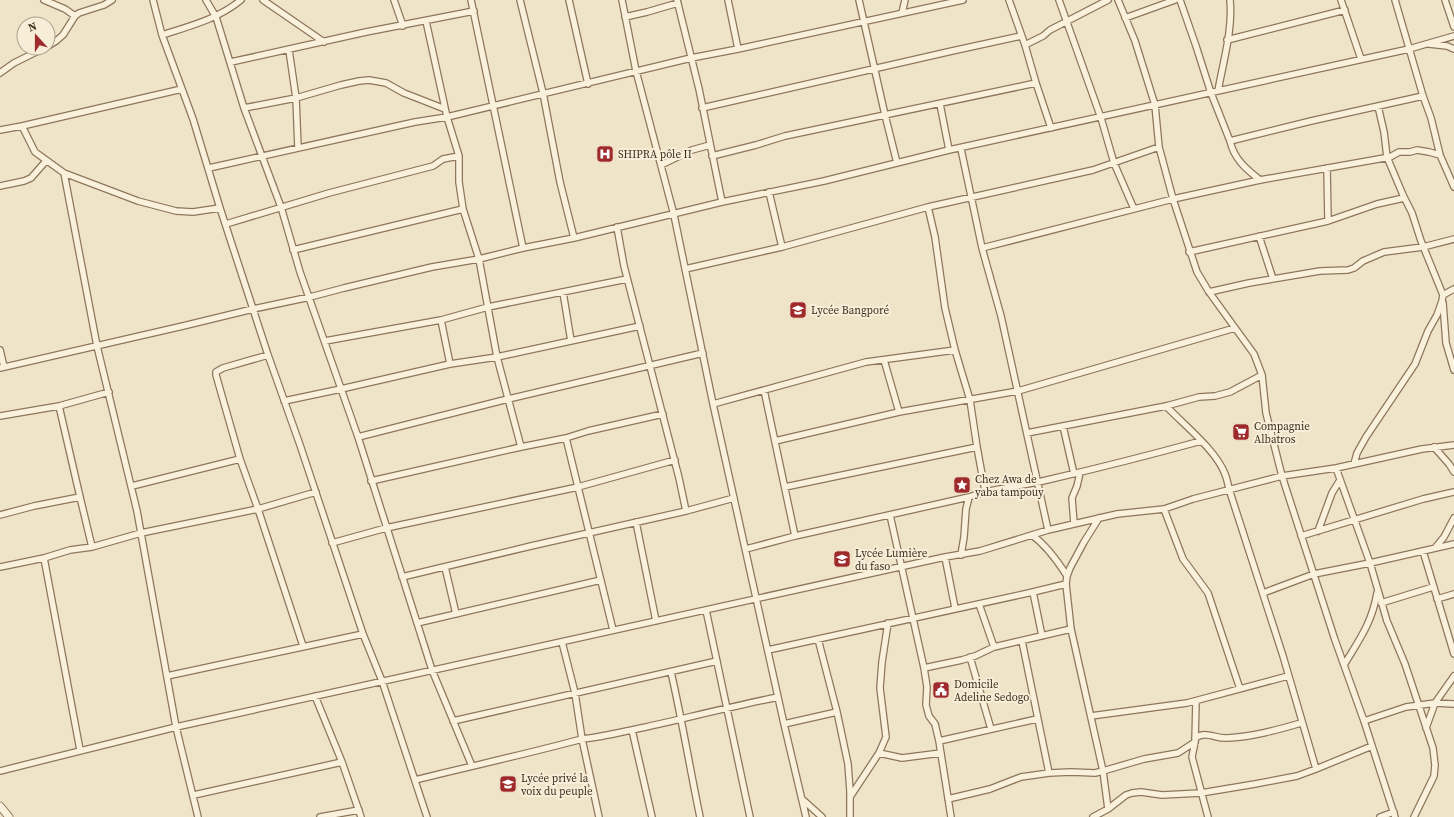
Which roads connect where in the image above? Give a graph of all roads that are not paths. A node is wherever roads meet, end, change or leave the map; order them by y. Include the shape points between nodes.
1 (44, 0) edge
2 (112, 0) edge
3 (153, 0) edge
4 (206, 0) edge
5 (241, 0) edge
6 (263, 0) edge
7 (394, 0) edge
8 (471, 0) edge
9 (520, 0) edge
10 (569, 0) edge
11 (622, 0) edge
12 (728, 0) edge
13 (859, 0) edge
14 (905, 0) edge
15 (963, 0) edge
16 (1009, 0) edge
17 (1059, 0) edge
18 (1108, 0) edge
19 (1118, 0) edge
20 (1175, 0) edge
21 (1180, 0) edge
22 (1230, 0) edge
23 (1341, 0) edge
24 (1395, 0) edge
25 (1445, 0) edge
26 (678, 1) edge
27 (1345, 10) junction
28 (474, 12) junction
29 (902, 13) junction
30 (75, 16) junction
31 (216, 17) junction
32 (625, 17) junction
33 (1125, 18) junction
34 (426, 21) junction
35 (864, 21) junction
36 (1066, 22) junction
37 (403, 26) junction
38 (1454, 28) edge
39 (162, 36) junction
40 (1021, 36) junction
41 (1454, 36) edge
42 (1227, 40) junction
43 (56, 41) edge
44 (324, 42) junction
45 (1428, 44) junction
46 (1025, 45) junction
47 (738, 49) junction
48 (1409, 49) junction
49 (1454, 49) edge
50 (289, 50) junction
51 (27, 56) edge
52 (691, 58) junction
53 (1361, 59) junction
54 (231, 62) junction
55 (875, 69) junction
56 (636, 72) junction
57 (0, 73) edge
58 (1036, 83) junction
59 (588, 84) junction
60 (182, 89) junction
61 (1218, 91) junction
62 (543, 93) junction
63 (1210, 93) junction
64 (1423, 96) junction
65 (296, 98) junction
66 (940, 104) junction
67 (493, 105) junction
68 (1155, 105) junction
69 (1378, 106) junction
70 (244, 108) junction
71 (702, 108) junction
72 (445, 109) junction
73 (884, 115) junction
74 (447, 117) junction
75 (1101, 118) junction
76 (22, 126) junction
77 (1051, 128) junction
78 (0, 130) edge
79 (1230, 141) junction
80 (710, 145) junction
81 (1159, 147) junction
82 (298, 148) junction
83 (961, 149) junction
84 (949, 150) junction
85 (1440, 155) junction
86 (459, 156) junction
87 (712, 156) junction
88 (261, 157) junction
89 (1387, 157) junction
90 (46, 161) junction
91 (897, 163) junction
92 (1114, 163) junction
93 (662, 165) junction
94 (209, 168) junction
95 (1327, 168) junction
96 (64, 173) junction
97 (1260, 180) junction
98 (0, 186) edge
99 (1454, 187) edge
100 (769, 192) junction
101 (973, 198) junction
102 (1404, 198) junction
103 (1173, 199) junction
104 (722, 202) junction
105 (281, 207) junction
106 (928, 207) junction
107 (220, 208) junction
108 (463, 209) junction
109 (1134, 209) junction
110 (674, 214) junction
111 (1328, 221) junction
112 (226, 224) junction
113 (617, 227) junction
114 (1259, 236) junction
115 (574, 238) junction
116 (1454, 239) edge
117 (782, 247) junction
118 (523, 248) junction
119 (982, 248) junction
120 (1423, 248) junction
121 (293, 250) junction
122 (1189, 252) junction
123 (479, 259) junction
124 (685, 269) junction
125 (627, 279) junction
126 (1273, 279) junction
127 (1454, 288) edge
128 (563, 292) junction
129 (1209, 292) junction
130 (310, 297) junction
131 (1442, 298) junction
132 (488, 307) junction
133 (253, 309) junction
134 (441, 320) junction
135 (640, 326) junction
136 (1235, 328) junction
137 (325, 341) junction
138 (572, 341) junction
139 (97, 346) junction
140 (0, 350) edge
141 (955, 350) junction
142 (703, 353) junction
143 (268, 355) junction
144 (497, 357) junction
145 (884, 360) junction
146 (450, 364) junction
147 (650, 366) junction
148 (2, 367) edge
149 (1454, 370) edge
150 (1262, 375) junction
151 (341, 389) junction
152 (764, 390) junction
153 (1018, 391) junction
154 (109, 392) junction
155 (508, 399) junction
156 (970, 400) junction
157 (284, 401) junction
158 (713, 404) junction
159 (59, 406) junction
160 (1166, 406) junction
161 (899, 412) junction
162 (662, 414) junction
163 (0, 416) edge
164 (1064, 426) junction
165 (1027, 433) junction
166 (358, 437) junction
167 (566, 438) junction
168 (775, 441) junction
169 (1201, 441) junction
170 (1454, 445) edge
171 (521, 447) junction
172 (976, 447) junction
173 (1434, 448) junction
174 (240, 458) junction
175 (675, 460) junction
176 (1354, 464) junction
177 (1336, 468) junction
178 (1454, 472) edge
179 (1077, 473) junction
180 (1282, 476) junction
181 (1340, 480) junction
182 (371, 481) junction
183 (1038, 482) junction
184 (132, 486) junction
185 (578, 487) junction
186 (785, 488) junction
187 (1229, 489) junction
188 (985, 491) junction
189 (316, 492) junction
190 (1454, 492) edge
191 (80, 497) junction
192 (969, 497) junction
193 (734, 498) junction
194 (258, 509) junction
195 (1164, 509) junction
196 (686, 511) junction
197 (0, 515) edge
198 (890, 515) junction
199 (1099, 518) junction
200 (1454, 518) edge
201 (1354, 520) junction
202 (636, 522) junction
203 (1074, 524) junction
204 (386, 528) junction
205 (1048, 530) junction
206 (1318, 531) junction
207 (141, 533) junction
208 (589, 533) junction
209 (1032, 535) junction
210 (795, 536) junction
211 (1301, 536) junction
212 (332, 543) junction
213 (1454, 544) edge
214 (92, 546) junction
215 (746, 549) junction
216 (1435, 549) junction
217 (1423, 551) junction
218 (961, 555) junction
219 (44, 558) junction
220 (945, 558) junction
221 (1370, 564) junction
222 (0, 567) edge
223 (444, 567) junction
224 (901, 567) junction
225 (1314, 574) junction
226 (1067, 576) junction
227 (402, 577) junction
228 (601, 580) junction
229 (1066, 584) junction
230 (1433, 587) junction
231 (1377, 591) junction
232 (1033, 592) junction
233 (1263, 593) junction
234 (1454, 594) edge
235 (757, 599) junction
236 (1437, 599) junction
237 (1381, 603) junction
238 (979, 604) junction
239 (955, 608) junction
240 (706, 610) junction
241 (456, 614) junction
242 (913, 618) junction
243 (656, 621) junction
244 (417, 623) junction
245 (888, 623) junction
246 (1071, 629) junction
247 (613, 630) junction
248 (363, 634) junction
249 (1042, 636) junction
250 (818, 639) junction
251 (1022, 640) junction
252 (562, 642) junction
253 (303, 646) junction
254 (1453, 646) edge
255 (994, 648) junction
256 (768, 650) junction
257 (1454, 654) edge
258 (970, 657) junction
259 (718, 661) junction
260 (1344, 665) junction
261 (924, 668) junction
262 (432, 670) junction
263 (671, 672) junction
264 (167, 676) junction
265 (1288, 676) junction
266 (1454, 676) edge
267 (382, 681) junction
268 (1240, 689) junction
269 (575, 694) junction
270 (315, 696) junction
271 (778, 697) junction
272 (1196, 700) junction
273 (1434, 703) junction
274 (1454, 704) edge
275 (1419, 706) junction
276 (727, 708) junction
277 (837, 712) junction
278 (1091, 716) junction
279 (682, 719) junction
280 (1037, 719) junction
281 (453, 721) junction
282 (1364, 721) junction
283 (1301, 723) junction
284 (784, 724) junction
285 (176, 726) junction
286 (1426, 728) junction
287 (991, 729) junction
288 (632, 730) junction
289 (582, 739) junction
290 (1195, 740) junction
291 (940, 741) junction
292 (1372, 746) junction
293 (80, 750) junction
294 (879, 753) junction
295 (941, 753) junction
296 (342, 762) junction
297 (472, 766) junction
298 (1316, 769) junction
299 (0, 771) edge
300 (1103, 771) junction
301 (1049, 773) junction
302 (415, 780) junction
303 (1201, 793) junction
304 (194, 795) junction
305 (850, 797) junction
306 (801, 799) junction
307 (948, 799) junction
308 (0, 806) edge
309 (1108, 809) junction
310 (359, 810) junction
311 (1395, 814) edge
312 (8, 817) edge
313 (198, 817) edge
314 (320, 817) edge
315 (361, 817) edge
316 (427, 817) edge
317 (600, 817) edge
318 (652, 817) edge
319 (700, 817) edge
320 (750, 817) edge
321 (806, 817) edge
322 (822, 817) edge
323 (850, 817) edge
324 (951, 817) edge
325 (1094, 817) edge
326 (1208, 817) edge
327 (1380, 817) edge
328 (1414, 817) edge

1 - 30 street
2 - 30 street
3 - 39 street
4 - 31 street
5 - 31 street
6 - 44 street
7 - 37 street
8 - 28 street
9 - 62 street
10 - 59 street
11 - 32 street
12 - 47 street
13 - 35 street
14 - 29 street
15 - 29 street
16 - 40 street
17 - 36 street
18 - 36 street
19 - 33 street
20 - 33 street
21 - 63 street
22 - 42 street
23 - 27 street
24 - 48 street
25 - 38 street
26 - 32 street
26 - 52 street
27 - 42 street
27 - 53 street
28 - 34 street
28 - 67 street
29 - 35 street
30 - 43 street
31 - 39 street
31 - 54 street
32 - 56 street
33 - 68 street
34 - 37 street
34 - 72 street
35 - 47 street
35 - 55 street
36 - 46 street
36 - 75 street
37 - 44 street
39 - 60 street
40 - 46 street
40 - 55 street
41 - 45 street
42 - 61 street
44 - 50 street
45 - 48 street
45 - 49 street
46 - 58 street
47 - 52 street
48 - 53 street
48 - 64 street
50 - 54 street
50 - 65 street
51 - 57 street
52 - 56 street
52 - 71 street
53 - 61 street
54 - 70 street
55 - 71 street
55 - 73 street
56 - 59 street
56 - 93 street
58 - 66 street
58 - 77 street
59 - 62 street
60 - 76 street
60 - 94 street
61 - 63 street
62 - 67 street
62 - 115 street
63 - 68 street
63 - 79 street
64 - 69 street
64 - 85 street
65 - 70 street
65 - 72 street via 369,80 386,83
65 - 82 street
66 - 73 street
66 - 84 street
67 - 74 street
67 - 118 street
68 - 75 street
68 - 81 street
69 - 79 street
69 - 89 street
70 - 88 street
71 - 80 street
72 - 74 street
73 - 87 street via 785,136
73 - 91 street
74 - 82 street
74 - 86 street
75 - 77 street
75 - 92 street
76 - 78 street
76 - 90 street via 35,152
77 - 83 street
79 - 97 street via 1234,153 1242,164
80 - 87 street
80 - 93 street via 692,150
81 - 92 street
81 - 103 street
82 - 88 street
83 - 84 street
83 - 101 street
84 - 91 street
85 - 89 street via 1417,150
85 - 99 street
86 - 105 street via 443,159 434,166
86 - 108 street
87 - 104 street
88 - 94 street
88 - 105 street
89 - 95 street
89 - 102 street
90 - 96 street
90 - 98 street via 31,178
91 - 100 street
92 - 101 street
92 - 109 street
93 - 110 street
94 - 107 street
95 - 97 street
95 - 111 street
96 - 107 street via 138,201 176,211 193,212
96 - 139 street
97 - 103 street
100 - 104 street
100 - 117 street
101 - 106 street
101 - 119 street
102 - 111 street via 1377,204
102 - 120 street via 1412,213
103 - 109 street
103 - 122 street
104 - 110 street
105 - 112 street
105 - 121 street
106 - 117 street
106 - 141 street via 935,236 945,308
107 - 112 street
108 - 121 street
108 - 123 street
109 - 119 street
110 - 113 street
110 - 124 street
111 - 114 street
112 - 133 street
113 - 115 street
113 - 125 street
114 - 122 street
114 - 126 street
115 - 118 street
116 - 120 street
117 - 124 street
118 - 123 street
119 - 153 street
120 - 126 street via 1384,252 1348,270 1320,271
120 - 131 street
121 - 130 street
122 - 129 street
123 - 130 street via 432,267
123 - 132 street
124 - 142 street
125 - 128 street
125 - 135 street
126 - 129 street
127 - 131 street
128 - 132 street
128 - 138 street
129 - 136 street
130 - 133 street
130 - 137 street
131 - 149 street via 1446,343
131 - 176 street via 1415,364 1366,436
132 - 134 street
132 - 144 street
133 - 139 street
133 - 143 street
134 - 137 street
134 - 146 street
135 - 138 street
135 - 147 street
136 - 150 street via 1254,354
136 - 153 street
137 - 151 street
138 - 144 street
139 - 148 street
139 - 154 street
140 - 148 street
141 - 145 street
141 - 156 street
142 - 147 street
142 - 158 street
143 - 157 street
143 - 174 street via 216,372
144 - 146 street
144 - 155 street
145 - 152 street via 866,362
145 - 161 street
146 - 151 street
147 - 155 street
147 - 162 street
150 - 160 street via 1230,392
150 - 180 street via 1266,413
151 - 157 street
151 - 166 street
152 - 158 street
152 - 168 street
153 - 156 street
153 - 165 street
154 - 159 street
154 - 184 street
155 - 166 street
155 - 171 street
156 - 161 street
156 - 172 street
157 - 189 street
158 - 193 street
159 - 163 street
159 - 191 street
160 - 164 street
160 - 169 street
161 - 168 street
162 - 167 street
162 - 175 street
164 - 165 street
164 - 179 street
165 - 183 street
166 - 182 street
167 - 171 street
167 - 185 street
168 - 186 street
169 - 179 street
169 - 187 street via 1226,474
170 - 173 street
171 - 182 street
172 - 186 street
172 - 188 street
173 - 176 street
173 - 178 street
174 - 184 street
174 - 194 street
175 - 185 street
175 - 196 street
176 - 177 street
177 - 180 street
177 - 181 street
179 - 183 street
179 - 203 street via 1077,486 1072,498
180 - 187 street
180 - 211 street
181 - 201 street
181 - 206 street via 1332,493
182 - 204 street
183 - 188 street
183 - 205 street
184 - 207 street
185 - 204 street
185 - 208 street
186 - 210 street
187 - 195 street
187 - 233 street
188 - 192 street
189 - 194 street
189 - 212 street
190 - 201 street
191 - 197 street
191 - 214 street
192 - 198 street
192 - 218 street
193 - 196 street
193 - 215 street
194 - 207 street
194 - 253 street
195 - 199 street
195 - 268 street via 1183,559 1208,593
196 - 202 street
198 - 210 street
198 - 224 street
199 - 203 street
199 - 226 street
200 - 216 street
201 - 206 street
201 - 221 street
202 - 208 street
202 - 243 street
203 - 205 street
204 - 212 street
204 - 227 street
205 - 209 street
206 - 211 street
207 - 214 street
207 - 264 street
208 - 223 street
208 - 228 street
209 - 218 street
209 - 226 street via 1057,560
210 - 215 street
211 - 225 street
212 - 248 street
213 - 216 street
214 - 219 street
215 - 235 street
216 - 217 street
217 - 221 street
217 - 230 street
218 - 220 street
219 - 222 street
219 - 293 street
220 - 224 street
220 - 239 street
221 - 225 street
221 - 231 street
223 - 227 street
223 - 241 street
224 - 235 street
224 - 242 street
225 - 233 street
225 - 260 street
226 - 229 street
227 - 244 street
228 - 241 street
228 - 247 street
229 - 232 street
229 - 246 street
230 - 236 street
230 - 237 street
231 - 237 street
231 - 260 street via 1368,625
232 - 238 street
232 - 249 street
233 - 265 street
234 - 236 street
235 - 240 street
235 - 256 street
236 - 254 street
237 - 275 street
238 - 239 street
238 - 255 street
239 - 242 street
240 - 243 street
240 - 259 street
241 - 244 street
242 - 245 street
242 - 261 street
243 - 247 street
244 - 262 street
245 - 250 street
245 - 294 street via 880,688 886,737
246 - 249 street
246 - 278 street
247 - 252 street
248 - 253 street
248 - 267 street
249 - 251 street
250 - 256 street
250 - 277 street
251 - 255 street
251 - 280 street
252 - 262 street
252 - 269 street
253 - 264 street
254 - 257 street
255 - 258 street
256 - 271 street
258 - 261 street
258 - 287 street
259 - 263 street
259 - 276 street
260 - 282 street
261 - 291 street via 926,705
262 - 267 street
262 - 281 street
263 - 269 street
263 - 279 street
264 - 285 street
265 - 268 street
265 - 283 street
266 - 273 street
267 - 270 street
267 - 302 street
268 - 272 street
269 - 281 street
269 - 289 street
270 - 285 street
270 - 296 street
271 - 276 street
271 - 284 street
272 - 278 street
272 - 290 street
273 - 274 street
273 - 275 street
273 - 286 street
275 - 282 street via 1397,709
275 - 286 street
276 - 279 street
276 - 320 street
277 - 284 street
277 - 305 street via 848,764
278 - 300 street
279 - 288 street
279 - 319 street
280 - 287 street
280 - 301 street
281 - 297 street
282 - 292 street
283 - 290 street via 1236,737 1222,738 1203,734
283 - 298 street
284 - 306 street
285 - 293 street
285 - 304 street
286 - 328 street via 1436,765 1434,776
287 - 291 street
288 - 289 street
288 - 318 street
289 - 297 street
289 - 317 street
290 - 300 street via 1178,753
290 - 303 street via 1193,761
291 - 295 street
292 - 298 street
292 - 311 street
293 - 299 street
294 - 295 street via 902,758
294 - 305 street
295 - 307 street
296 - 304 street
296 - 310 street
297 - 302 street
298 - 303 street via 1296,776
300 - 301 street
300 - 309 street
301 - 307 street via 1021,777 990,789
302 - 316 street
303 - 309 street via 1132,793
303 - 326 street
304 - 313 street
305 - 323 street
306 - 321 street
306 - 322 street
307 - 324 street
308 - 312 street
309 - 325 street
310 - 314 street
310 - 315 street
311 - 327 street

